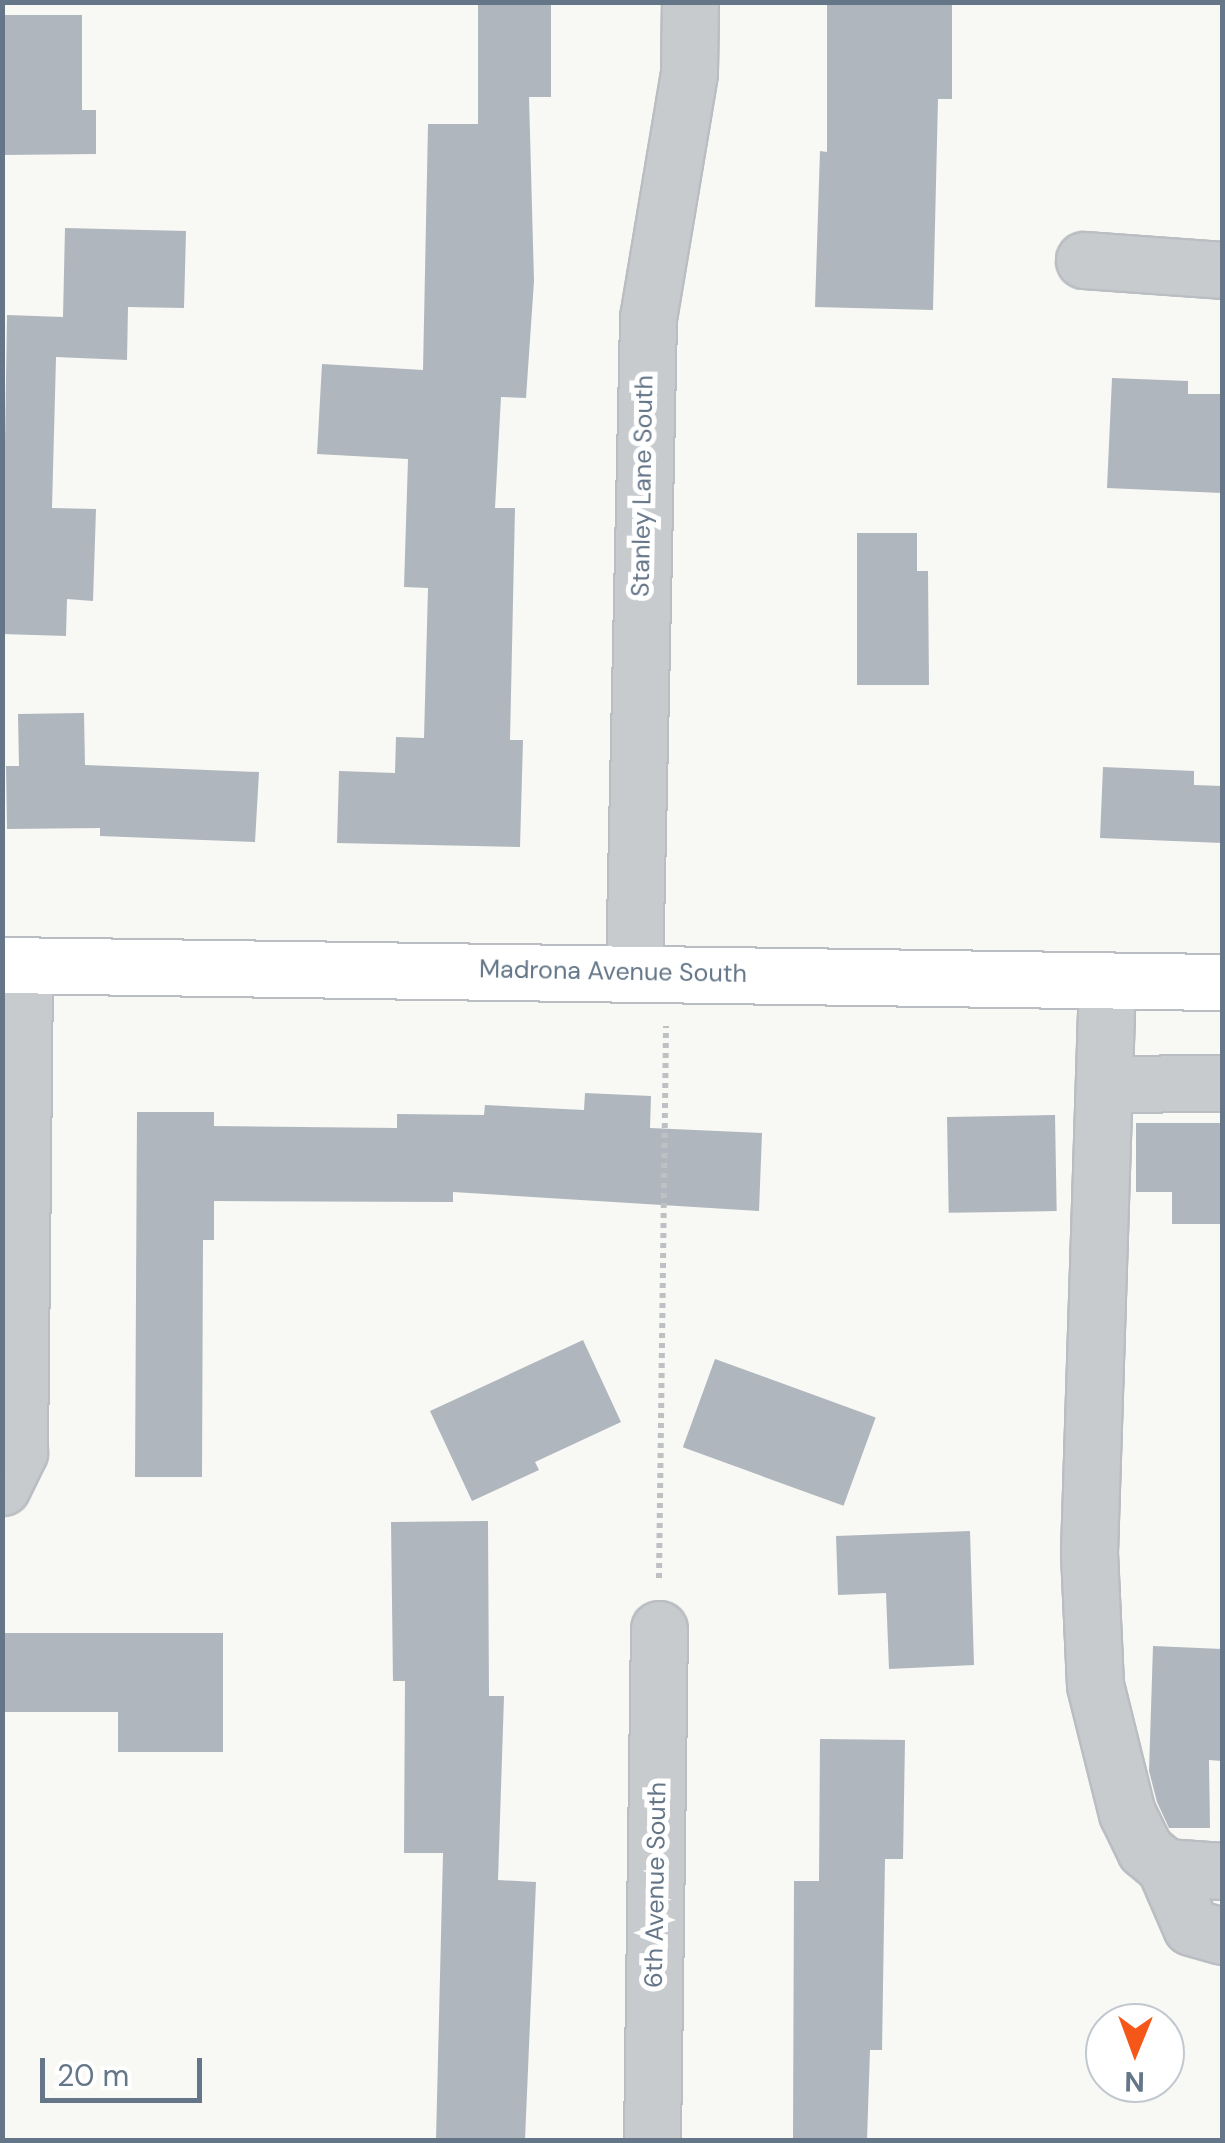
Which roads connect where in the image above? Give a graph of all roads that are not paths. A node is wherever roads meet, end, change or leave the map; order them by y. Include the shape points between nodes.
1 (690, 2) edge
2 (1084, 260) dead end
3 (1222, 270) edge
4 (13, 965) edge
5 (650, 972) junction
6 (1108, 980) junction
7 (1222, 982) edge
8 (1222, 1082) edge
9 (1104, 1084) junction
10 (2, 1487) edge
11 (659, 1630) road end
12 (1166, 1866) junction
13 (1222, 1872) edge
14 (1222, 1936) edge
15 (652, 2140) edge

1 - 5 street, Stanley Lane South via 689,72 646,368
2 - 3 street
4 - 5 main road, Madrona Avenue South
4 - 10 street via 20,1452
5 - 6 main road, Madrona Avenue South
6 - 7 main road, Madrona Avenue South
6 - 9 street
8 - 9 street
9 - 12 street via 1089,1552 1094,1685 1127,1813 1145,1850
11 - 15 street, 6th Avenue South
12 - 13 street
12 - 14 street via 1191,1927

